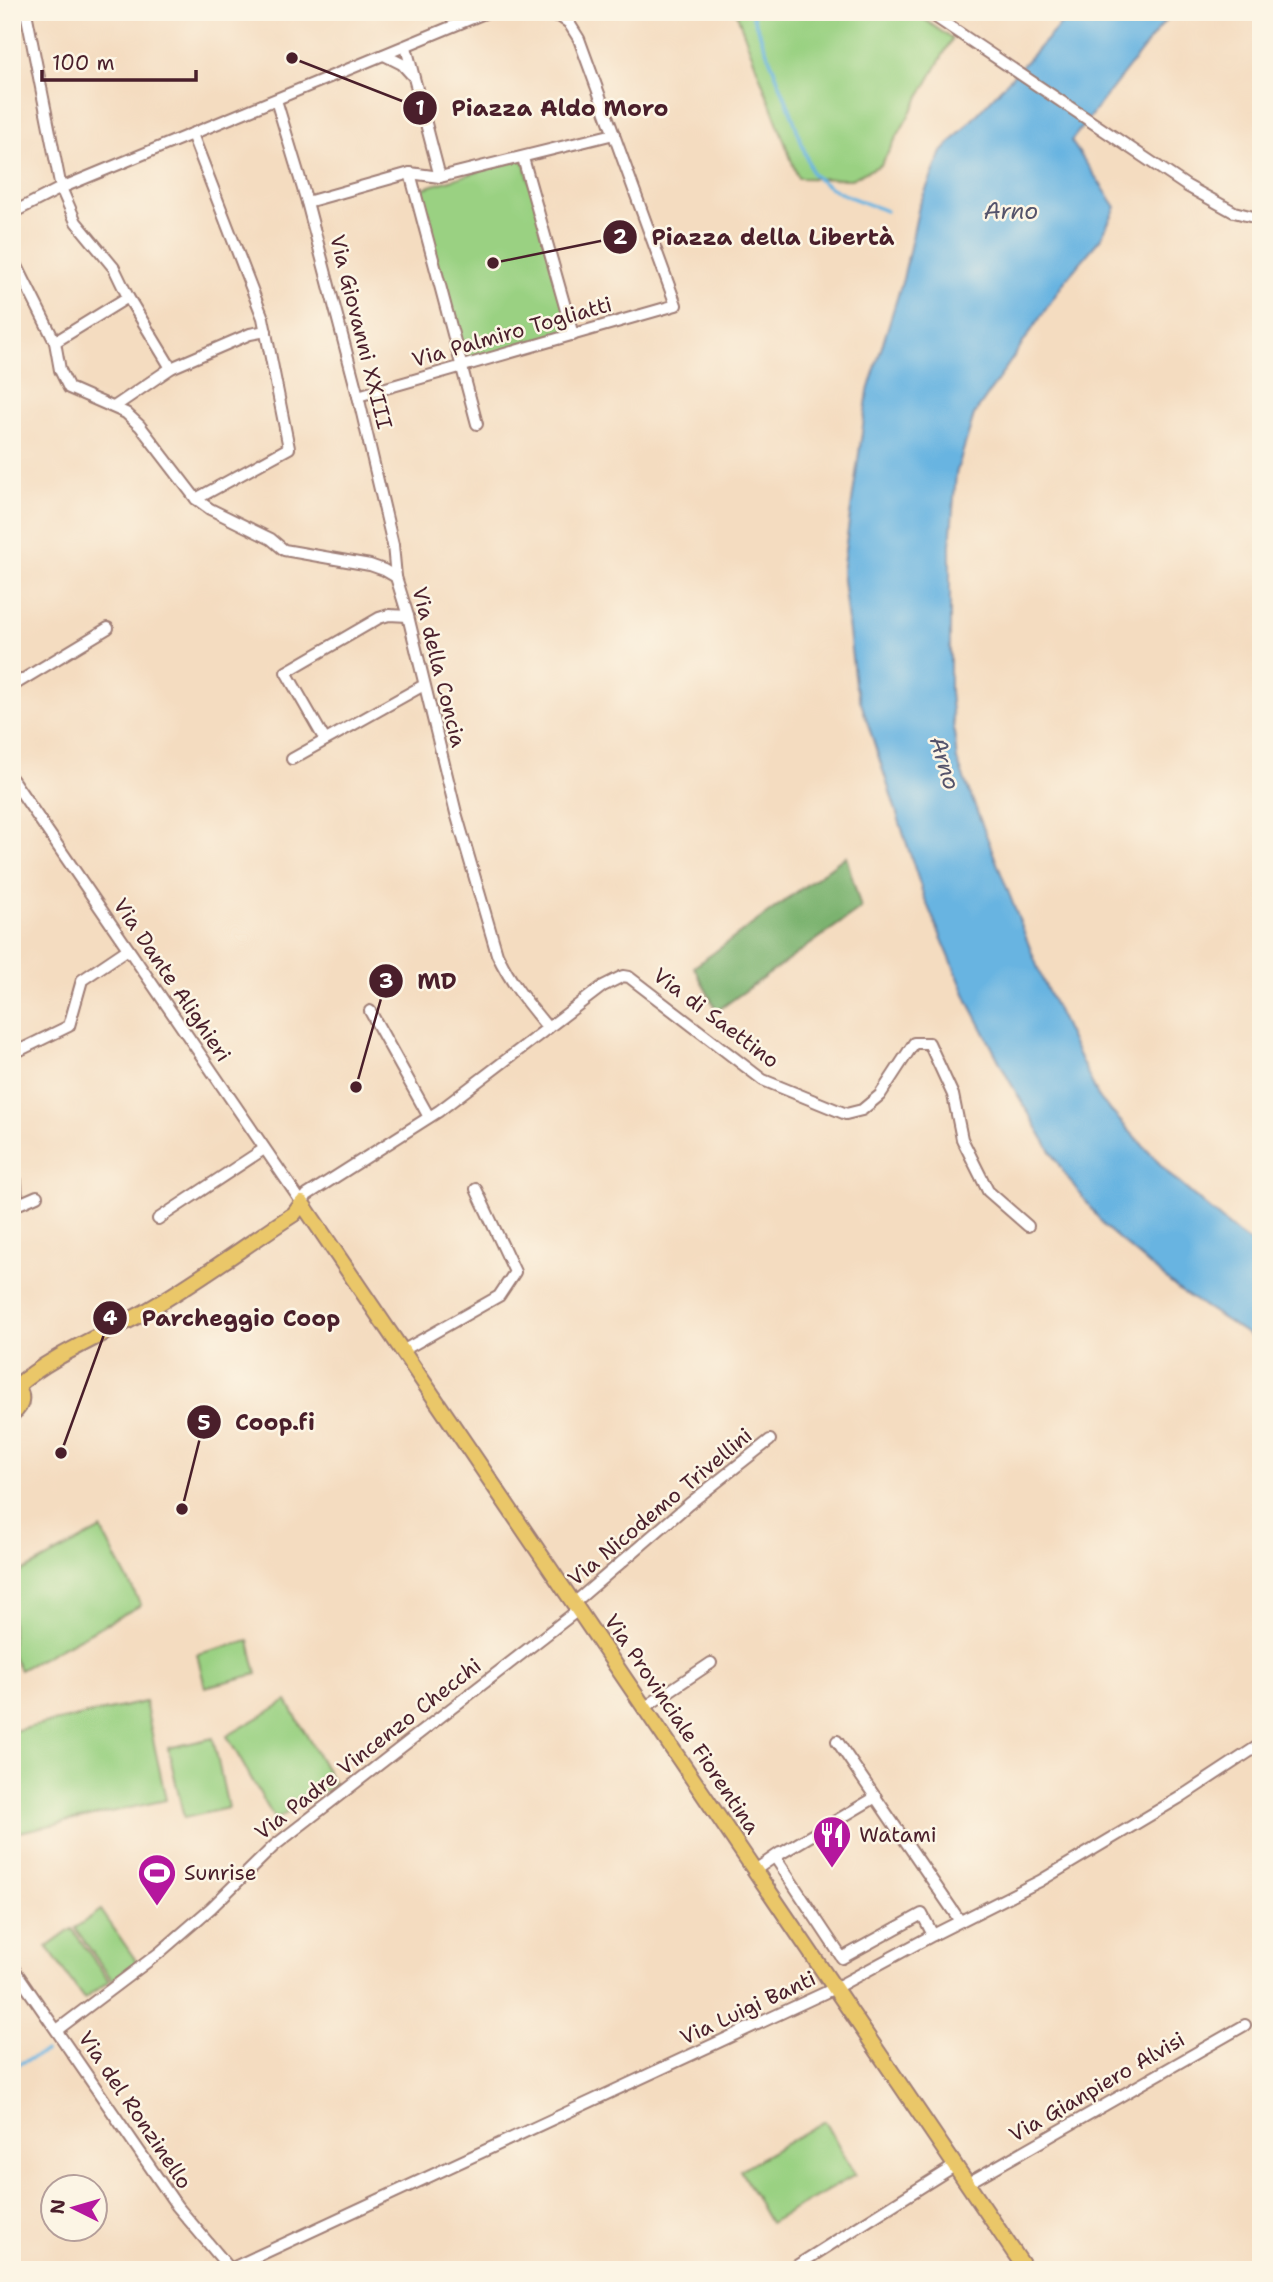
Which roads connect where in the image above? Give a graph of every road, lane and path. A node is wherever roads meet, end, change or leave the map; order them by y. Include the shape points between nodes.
1 (26, 12) edge
2 (487, 12) edge
3 (506, 12) edge
4 (928, 12) edge
5 (406, 47) junction
6 (384, 55) junction
7 (412, 76) junction
8 (276, 100) junction
9 (192, 134) junction
10 (614, 134) junction
11 (523, 158) junction
12 (410, 173) junction
13 (440, 177) junction
14 (61, 188) junction
15 (307, 202) junction
16 (12, 212) edge
17 (1261, 219) edge
18 (12, 256) edge
19 (128, 297) junction
20 (267, 331) junction
21 (573, 335) junction
22 (55, 342) junction
23 (461, 366) junction
24 (171, 368) junction
25 (358, 396) junction
26 (114, 407) junction
27 (477, 425) dead end
28 (196, 499) junction
29 (396, 577) junction
30 (408, 615) junction
31 (108, 628) dead end
32 (424, 685) junction
33 (12, 686) edge
34 (325, 740) junction
35 (292, 759) dead end
36 (12, 779) edge
37 (128, 949) junction
38 (370, 1011) dead end
39 (548, 1028) junction
40 (12, 1054) edge
41 (429, 1117) junction
42 (264, 1149) junction
43 (12, 1168) edge
44 (476, 1189) dead end
45 (37, 1196) dead end
46 (302, 1203) junction
47 (15, 1206) edge
48 (158, 1219) dead end
49 (1028, 1226) dead end
50 (402, 1351) junction
51 (14, 1385) edge
52 (12, 1414) edge
53 (770, 1440) dead end
54 (576, 1606) junction
55 (711, 1663) dead end
56 (644, 1708) junction
57 (836, 1741) dead end
58 (1261, 1744) edge
59 (876, 1797) junction
60 (775, 1857) junction
61 (755, 1870) junction
62 (960, 1921) junction
63 (933, 1935) junction
64 (12, 1966) edge
65 (835, 1988) junction
66 (1245, 2025) dead end
67 (57, 2030) junction
68 (956, 2165) junction
69 (968, 2183) junction
70 (231, 2269) edge
71 (790, 2270) edge
72 (1026, 2270) edge

1 - 14 street
2 - 5 street
3 - 10 street via 559,16 569,23 583,48
4 - 17 street via 1188,186 1244,216
5 - 6 street
5 - 7 street
6 - 7 street via 402,64
6 - 8 street
7 - 13 street
8 - 9 street
8 - 15 street, Via Giovanni XXIII
9 - 14 street
9 - 20 street
10 - 11 street
10 - 21 street, Via Palmiro Togliatti via 676,305
11 - 13 street
11 - 21 street
12 - 13 street
12 - 15 street
12 - 23 street
14 - 16 street
14 - 19 street via 76,222 114,268
15 - 25 street, Via Giovanni XXIII
18 - 22 street, Via della Concia
19 - 22 street
19 - 24 street
20 - 24 street
20 - 28 street via 289,449
21 - 23 street, Via Palmiro Togliatti
22 - 26 street, Via della Concia via 69,388
23 - 25 street, Via Palmiro Togliatti
23 - 27 street
24 - 26 street
25 - 29 street, Via Giovanni XXIII via 393,545
26 - 28 street, Via della Concia via 140,426
28 - 29 street, Via della Concia via 284,550 370,565
29 - 30 street, Via della Concia
30 - 32 street, Via della Concia
30 - 34 street via 379,618 286,672
31 - 33 street
32 - 34 street
32 - 39 street, Via della Concia via 497,954 516,990
34 - 35 street
36 - 37 street, Via Dante Alighieri
37 - 40 street via 82,980 69,1026
37 - 42 street, Via Dante Alighieri
38 - 41 street
39 - 41 street, Via di Saettino
39 - 49 street, Via di Saettino via 603,986 629,977 763,1080 846,1114 862,1110 880,1094 914,1043 929,1043 953,1094 962,1139 988,1191
41 - 46 street, Via di Saettino via 307,1195
42 - 46 street, Via Dante Alighieri
42 - 48 street
43 - 47 street
44 - 50 street via 515,1272 499,1296
45 - 47 street
46 - 50 main road, Via Provinciale Fiorentina
46 - 51 main road via 294,1214 144,1312
50 - 54 main road, Via Provinciale Fiorentina
51 - 52 main road via 22,1401
53 - 54 street, Via Nicodemo Trivellini via 689,1504
54 - 56 main road, Via Provinciale Fiorentina
54 - 67 street, Via Padre Vincenzo Checchi via 274,1846 159,1953
55 - 56 street
56 - 61 main road, Via Provinciale Fiorentina
57 - 59 street
58 - 62 street, Via Luigi Banti via 1040,1881
59 - 60 street
59 - 62 street
60 - 61 street
60 - 63 street via 842,1958 922,1914
61 - 65 main road, Via Provinciale Fiorentina
62 - 63 street, Via Luigi Banti
63 - 65 street, Via Luigi Banti
64 - 67 street, Via del Ronzinello
65 - 68 main road, Via Provinciale Fiorentina
65 - 70 street, Via Luigi Banti
66 - 69 street, Via Gianpiero Alvisi
67 - 70 street, Via del Ronzinello via 177,2206
68 - 69 main road, Via Provinciale Fiorentina
68 - 71 street
69 - 72 main road, Via Provinciale Fiorentina

